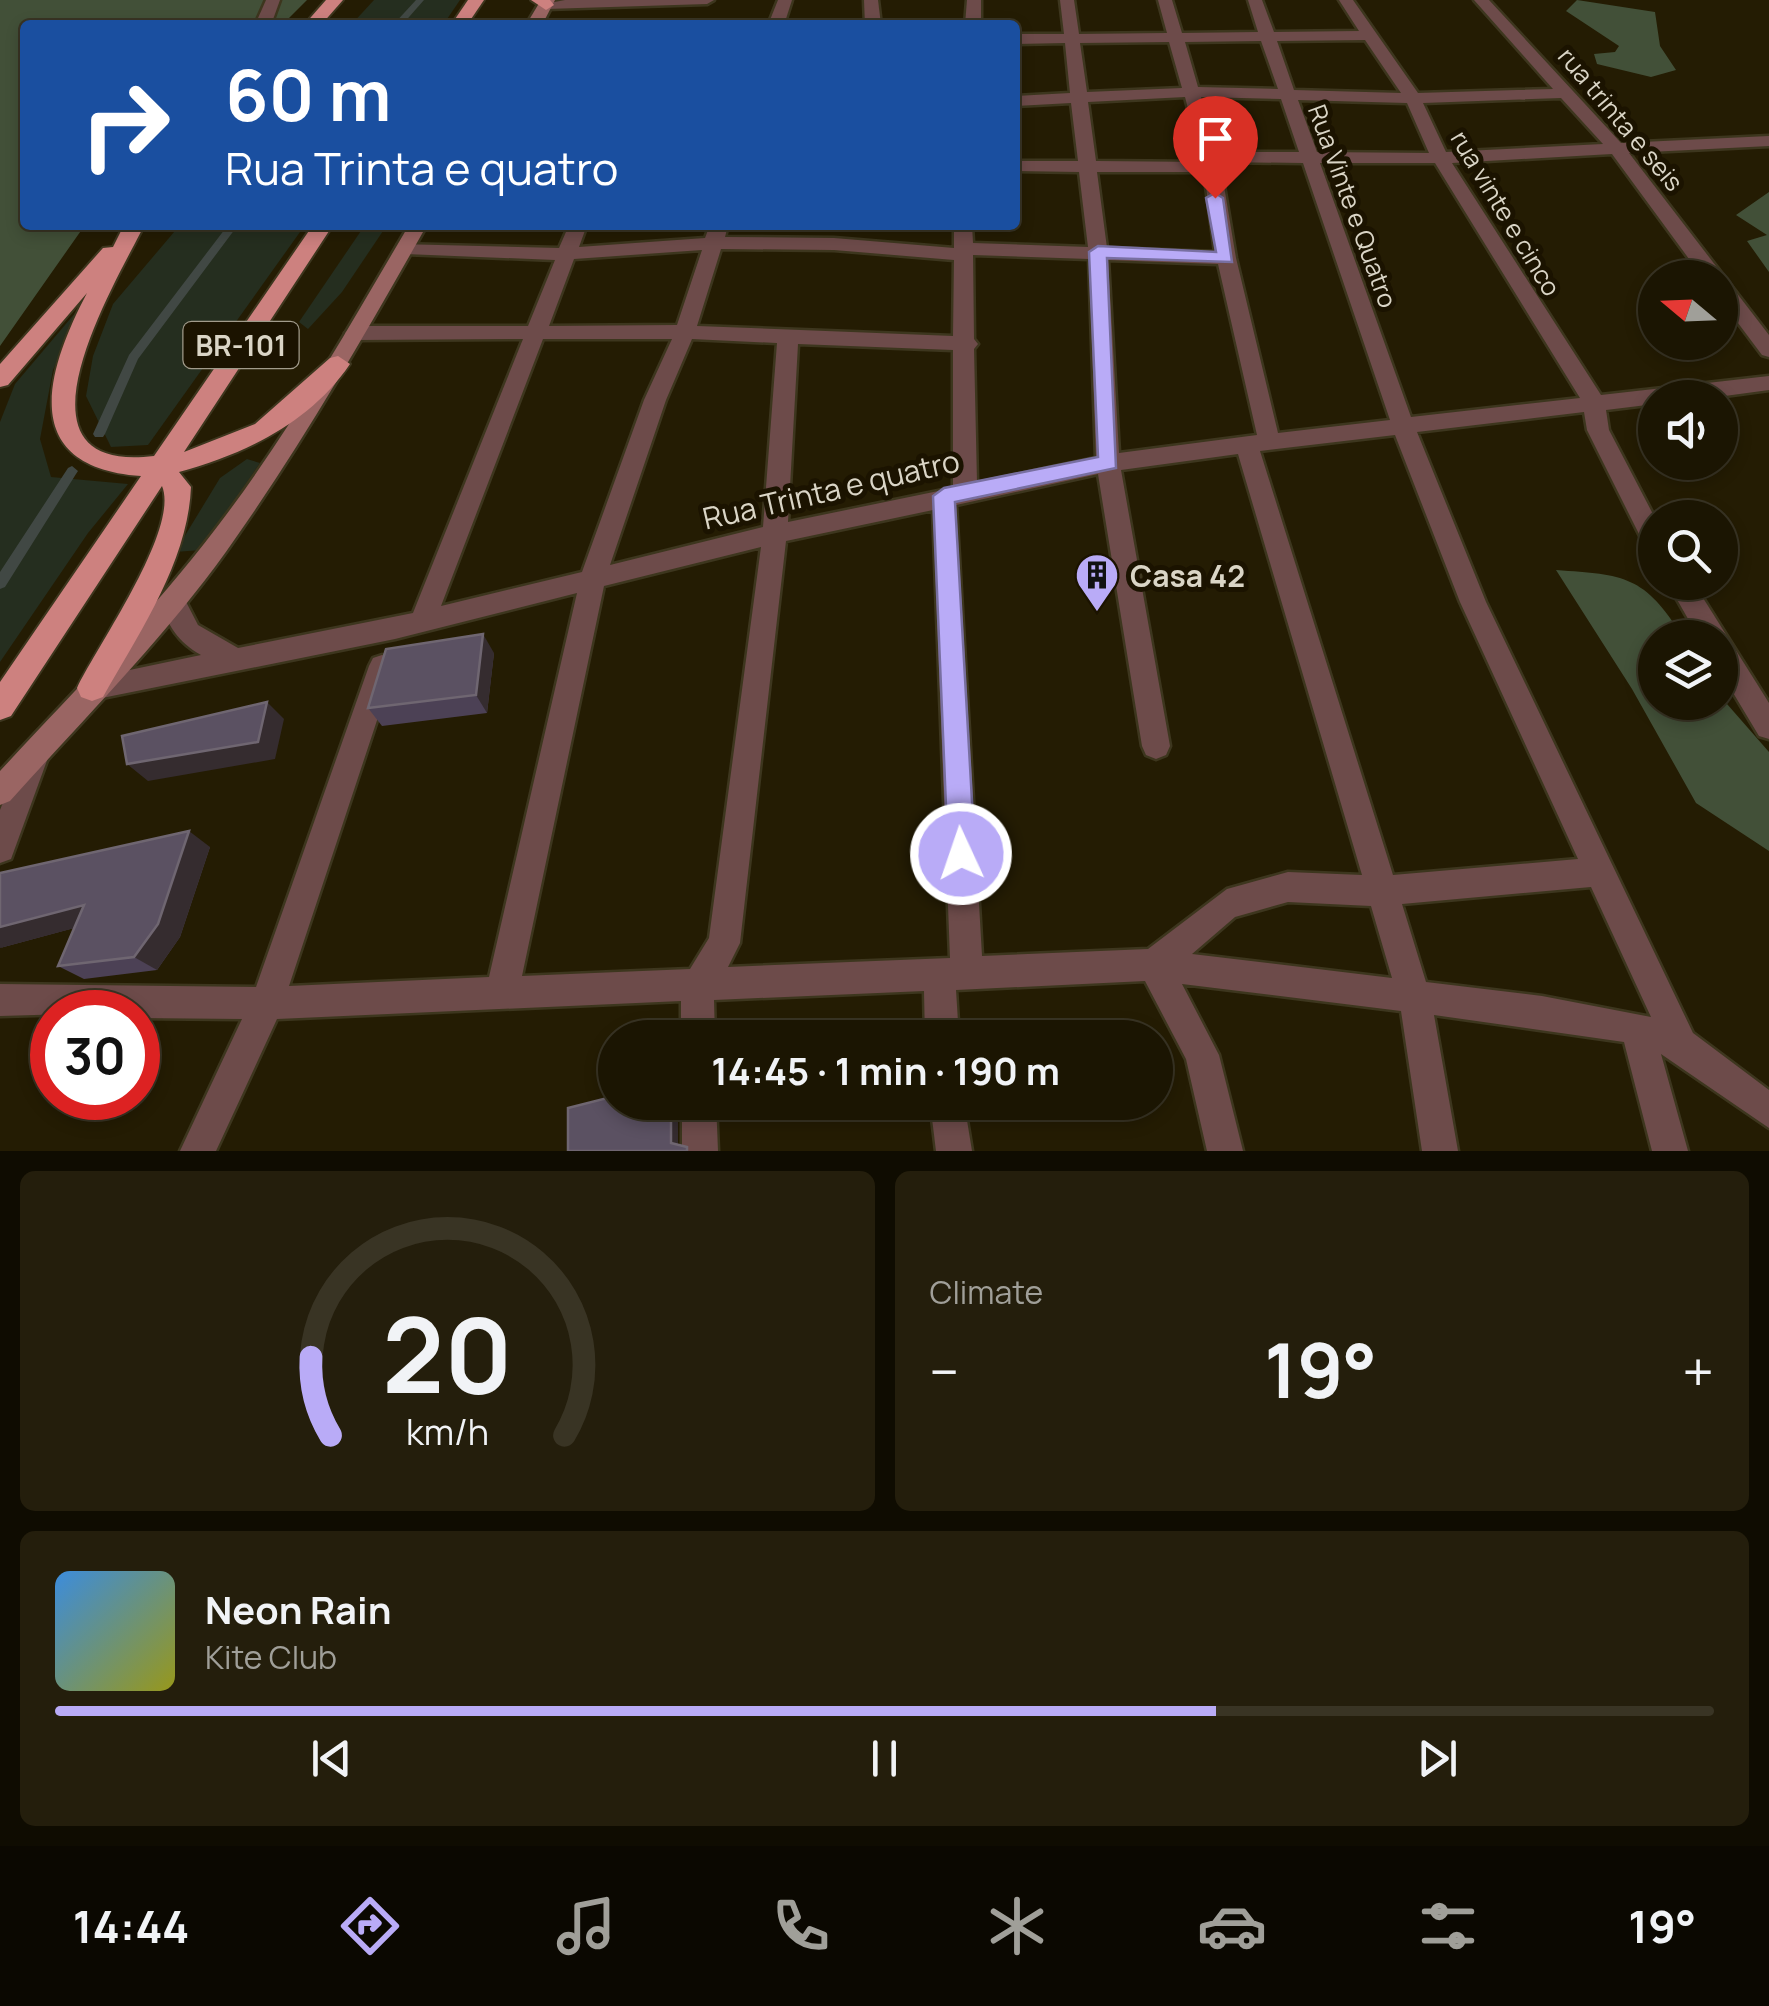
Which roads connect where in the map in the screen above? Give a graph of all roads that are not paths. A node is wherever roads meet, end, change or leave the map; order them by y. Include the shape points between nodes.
1 (335, 0) edge
2 (707, 0) edge
3 (1067, 0) edge
4 (1164, 0) edge
5 (1255, 0) edge
6 (1346, 0) edge
7 (1481, 0) edge
8 (673, 1) edge
9 (544, 2) edge
10 (317, 20) edge
11 (1267, 33) junction
12 (1370, 35) junction
13 (1069, 38) junction
14 (1173, 38) junction
15 (1020, 39) edge
16 (1193, 92) junction
17 (1286, 92) junction
18 (1566, 92) junction
19 (1079, 97) junction
20 (1413, 98) junction
21 (1020, 101) edge
22 (1769, 141) edge
23 (1616, 148) junction
24 (1308, 158) junction
25 (1440, 158) junction
26 (1210, 162) junction
27 (1088, 165) junction
28 (1020, 166) edge
29 (130, 230) edge
30 (132, 230) edge
31 (320, 230) edge
32 (415, 230) edge
33 (576, 230) edge
34 (964, 230) edge
35 (717, 234) edge
36 (835, 235) edge
37 (405, 248) junction
38 (963, 252) junction
39 (1098, 252) junction
40 (565, 254) junction
41 (1226, 258) junction
42 (1700, 260) edge
43 (1738, 309) edge
44 (534, 332) junction
45 (686, 332) junction
46 (355, 334) junction
47 (788, 335) junction
48 (968, 344) junction
49 (1769, 350) edge
50 (338, 364) junction
51 (0, 379) edge
52 (1769, 383) edge
53 (1594, 402) junction
54 (1404, 428) junction
55 (1257, 442) junction
56 (1108, 463) junction
57 (159, 466) junction
58 (954, 493) junction
59 (1638, 509) edge
60 (775, 534) junction
61 (593, 578) junction
62 (173, 601) junction
63 (408, 625) junction
64 (240, 661) junction
65 (1738, 677) edge
66 (92, 688) junction
67 (0, 706) edge
68 (1769, 727) edge
69 (1156, 746) dead end
70 (35, 755) junction
71 (0, 792) edge
72 (0, 849) edge
73 (1597, 872) junction
74 (1383, 891) junction
75 (1154, 965) junction
76 (953, 974) junction
77 (697, 988) junction
78 (502, 992) junction
79 (1414, 999) junction
80 (0, 1000) edge
81 (266, 1003) junction
82 (698, 1020) edge
83 (945, 1020) edge
84 (1637, 1028) junction
85 (1681, 1045) junction
86 (1769, 1110) edge
87 (699, 1120) edge
88 (949, 1120) edge
89 (198, 1151) edge
90 (700, 1151) edge
91 (954, 1151) edge
92 (1225, 1151) edge
93 (1440, 1151) edge
94 (1670, 1151) edge

1 - 10 highway
2 - 8 street
3 - 13 street
4 - 14 street
5 - 11 street, Rua Vinte e Quatro
6 - 12 street, rua vinte e cinco
7 - 18 street, rua trinta e seis
8 - 9 street
11 - 12 street
11 - 14 street
11 - 17 street, Rua Vinte e Quatro
12 - 20 street, rua vinte e cinco
13 - 14 street
13 - 15 street
13 - 19 street
14 - 16 street
16 - 17 street
16 - 19 street
16 - 26 street
17 - 20 street
17 - 24 street, Rua Vinte e Quatro
18 - 20 street
18 - 23 street, rua trinta e seis
19 - 21 street
19 - 27 street
20 - 25 street, rua vinte e cinco
22 - 23 street
23 - 25 street
23 - 42 street, rua trinta e seis
24 - 25 street
24 - 26 street
24 - 54 street, Rua Vinte e Quatro
25 - 53 street, rua vinte e cinco
26 - 27 street
26 - 41 street
27 - 28 street
27 - 39 street
29 - 51 highway
30 - 57 highway via 69,358 62,404 73,439 85,452 111,465
31 - 57 highway, BR-101
32 - 37 main road
33 - 40 street
34 - 38 street
35 - 36 street
35 - 40 street
35 - 45 street
36 - 38 street
37 - 40 street
37 - 46 main road
38 - 39 street
38 - 48 street
39 - 41 street
39 - 56 street
40 - 44 street
41 - 55 street
43 - 49 street
44 - 45 street
44 - 46 street
44 - 63 street
45 - 47 street
45 - 61 street
46 - 50 main road
47 - 48 street
47 - 60 street
48 - 58 street
50 - 57 highway via 250,438 200,460
50 - 62 main road via 262,483
52 - 53 street
53 - 54 street, Rua Trinta e quatro
53 - 59 street, rua vinte e cinco via 1598,430
54 - 55 street, Rua Trinta e quatro
54 - 73 street, Rua Vinte e Quatro via 1472,602
55 - 56 street, Rua Trinta e quatro
55 - 74 street
56 - 58 street, Rua Trinta e quatro
56 - 69 street
57 - 66 highway via 178,487 176,516 144,594
57 - 67 highway, BR-101
58 - 60 street, Rua Trinta e quatro
58 - 76 street
60 - 61 street, Rua Trinta e quatro
60 - 77 street via 724,943
61 - 63 street, Rua Trinta e quatro
61 - 78 street
62 - 64 street via 178,624 190,636
62 - 66 main road
63 - 64 street, Rua Trinta e quatro
63 - 81 street
64 - 66 street, Rua Trinta e quatro
65 - 68 street
66 - 70 main road
70 - 71 main road
70 - 72 street
73 - 74 street
73 - 85 street, Rua Vinte e Quatro
74 - 75 street via 1288,887 1243,898
74 - 79 street
75 - 76 street
75 - 79 street
75 - 92 street via 1202,1056
76 - 77 street
76 - 83 street
77 - 78 street
77 - 82 street
78 - 81 street
79 - 84 street
79 - 93 street
80 - 81 street
81 - 89 street
84 - 85 street
84 - 94 street
85 - 86 street
87 - 90 street
88 - 91 street

